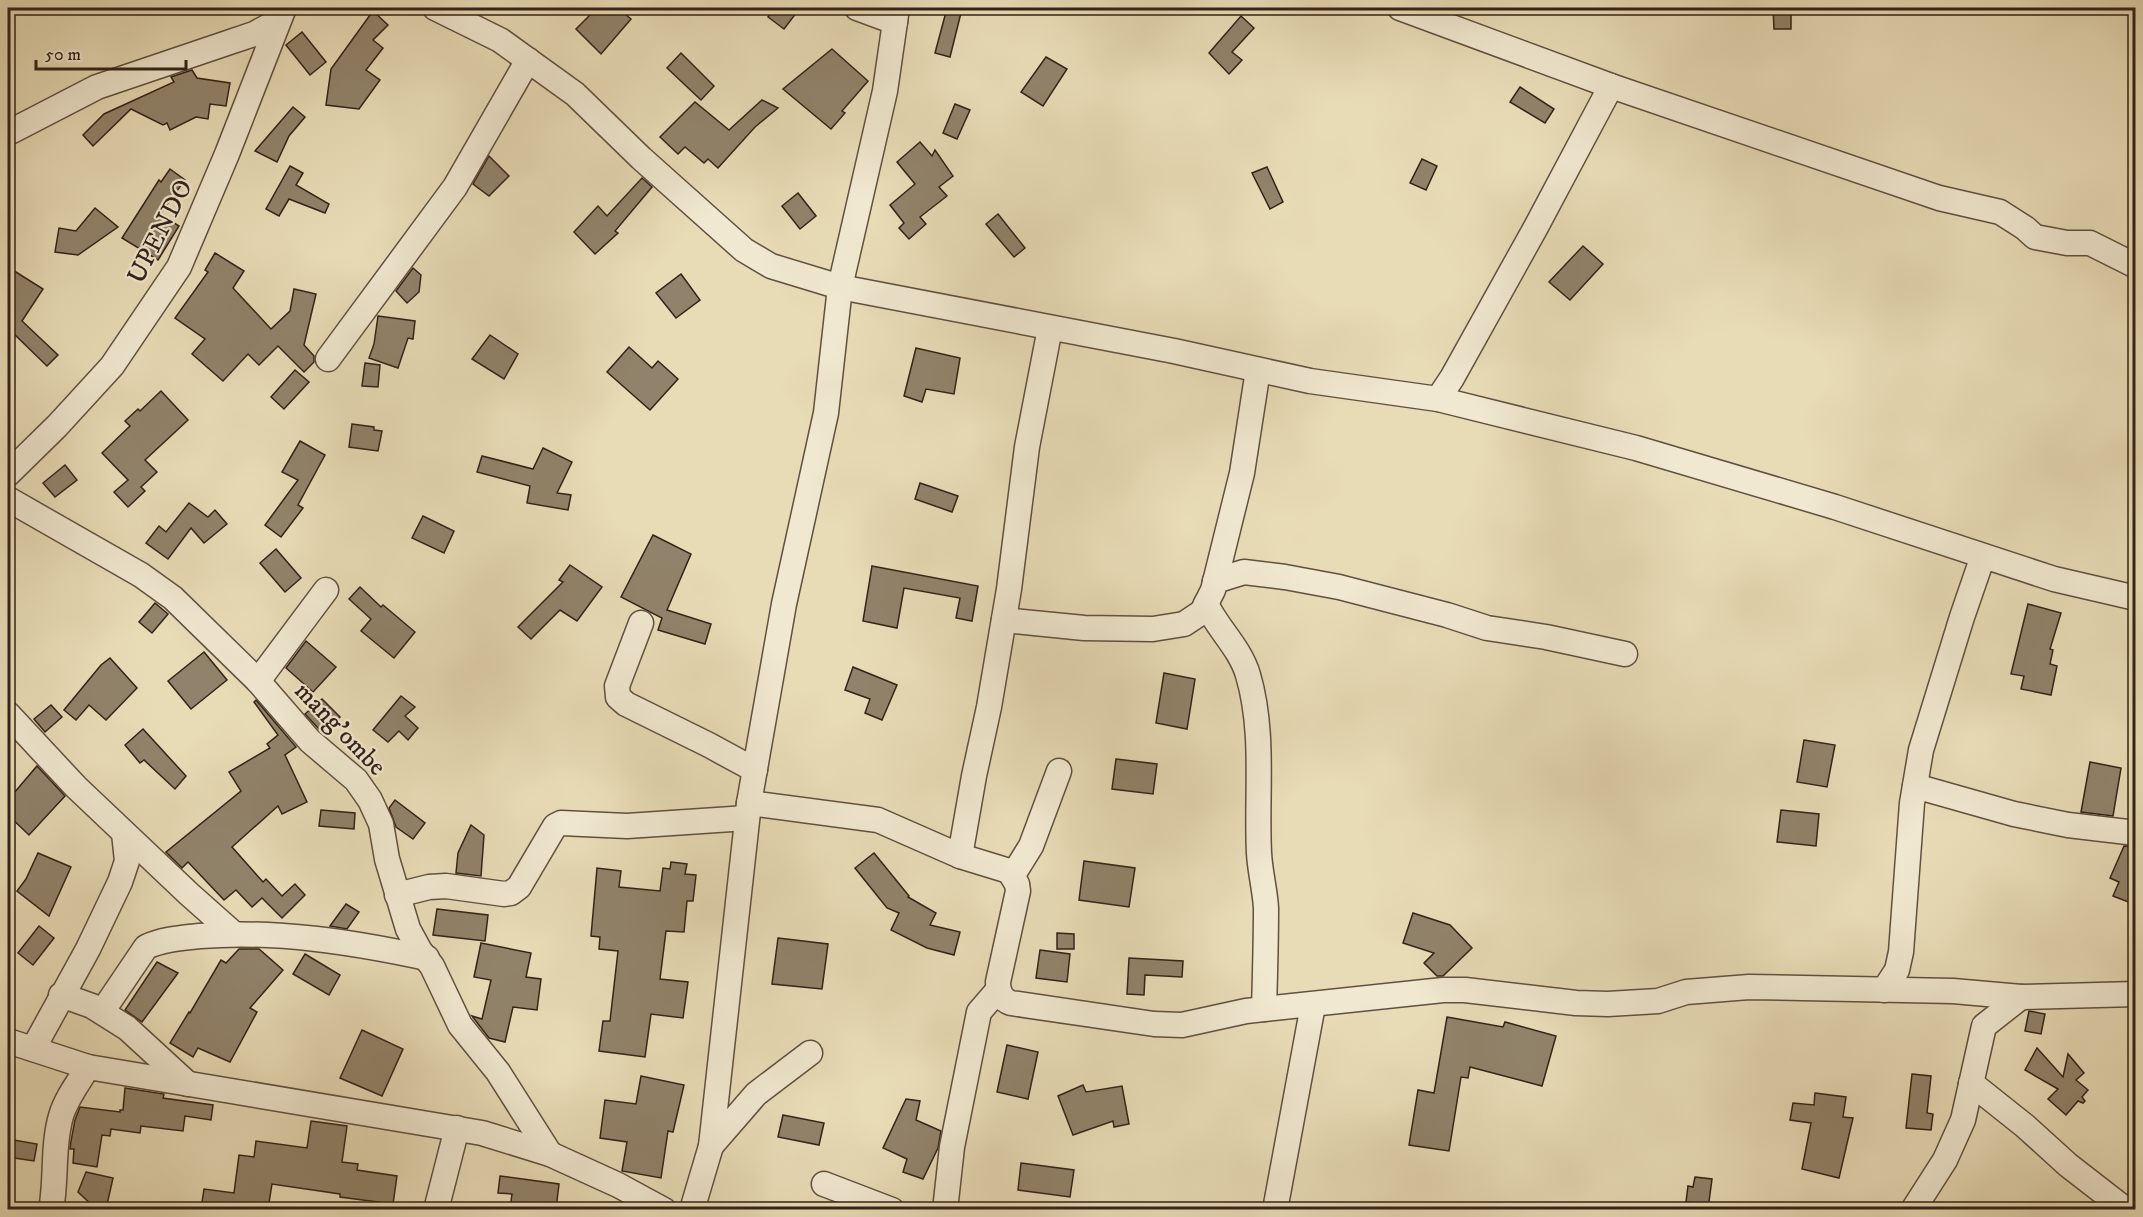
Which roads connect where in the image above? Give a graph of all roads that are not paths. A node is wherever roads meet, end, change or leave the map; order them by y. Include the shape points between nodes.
1 (435, 8) edge
2 (857, 8) edge
3 (1400, 8) edge
4 (281, 14) edge
5 (896, 15) edge
6 (528, 60) junction
7 (1611, 87) junction
8 (8, 133) edge
9 (2136, 266) edge
10 (840, 287) junction
11 (1050, 328) junction
12 (328, 359) dead end
13 (1258, 370) junction
14 (1438, 399) junction
15 (8, 474) edge
16 (8, 499) edge
17 (1983, 556) junction
18 (1215, 581) junction
19 (326, 590) dead end
20 (2136, 598) edge
21 (1206, 604) junction
22 (1004, 620) junction
23 (641, 623) dead end
24 (1625, 654) dead end
25 (258, 681) junction
26 (8, 714) edge
27 (754, 770) junction
28 (1059, 771) dead end
29 (1915, 786) junction
30 (748, 811) junction
31 (124, 832) junction
32 (2136, 833) edge
33 (960, 856) junction
34 (1012, 875) junction
35 (397, 895) junction
36 (234, 933) junction
37 (427, 958) junction
38 (998, 990) junction
39 (1884, 990) junction
40 (2136, 994) edge
41 (61, 995) junction
42 (2021, 997) junction
43 (1313, 1005) junction
44 (1264, 1009) junction
45 (102, 1012) junction
46 (8, 1041) edge
47 (33, 1049) junction
48 (810, 1053) dead end
49 (88, 1067) junction
50 (1971, 1083) junction
51 (188, 1084) junction
52 (457, 1128) junction
53 (711, 1146) junction
54 (550, 1154) junction
55 (824, 1184) dead end
56 (51, 1209) edge
57 (436, 1209) edge
58 (664, 1209) edge
59 (692, 1209) edge
60 (892, 1209) edge
61 (945, 1209) edge
62 (1275, 1209) edge
63 (1913, 1209) edge
64 (2126, 1209) edge

1 - 6 street via 500,40
2 - 5 street
3 - 7 street
4 - 8 street via 254,34 97,87
4 - 15 street, UPENDO via 179,267 112,366
5 - 10 street via 885,92
6 - 10 street via 575,94 744,250 771,266
6 - 12 street via 455,187
7 - 9 street via 1939,198 2000,212 2035,237 2090,243
7 - 14 street
10 - 11 street
10 - 27 street via 826,413 784,604
11 - 13 street
11 - 22 street via 1028,447
13 - 14 street
13 - 18 street via 1242,473
14 - 17 street via 1636,448
16 - 25 street, mang'ombe via 141,575 173,598
17 - 20 street via 2081,587
17 - 29 street via 1926,732
18 - 21 street
18 - 24 street via 1244,572 1285,577 1487,628
19 - 25 street
21 - 22 street via 1202,612 1184,624 1153,629 1084,628
21 - 44 street via 1248,673 1256,713 1259,854 1266,906
22 - 33 street
23 - 27 street via 616,686 618,697
25 - 35 street, mang'ombe via 310,741 356,780 370,800 381,824
26 - 31 street
27 - 30 street
28 - 34 street via 1034,840
29 - 32 street via 2014,814
29 - 39 street via 1901,952 1897,970
30 - 33 street via 878,820
30 - 35 street via 627,826 561,824 555,826 519,887 511,893 446,886
30 - 53 street
31 - 36 street
31 - 41 street via 127,861 120,882
33 - 34 street
34 - 38 street via 1018,891
35 - 37 street, mang'ombe via 408,929
36 - 37 street via 373,946
36 - 45 street via 184,938 147,947
37 - 54 street, mang'ombe via 460,1025 498,1072
38 - 44 street via 1011,1003 1167,1025
38 - 61 street via 979,1012 952,1147
39 - 42 street
39 - 43 street via 1721,988 1658,1000 1608,1004 1443,990
40 - 42 street
41 - 45 street
41 - 47 street
42 - 50 street via 1984,1026
43 - 44 street
43 - 62 street
45 - 51 street via 127,1028
46 - 47 street
47 - 49 street
48 - 53 street via 756,1094
49 - 51 street
49 - 56 street via 61,1114
50 - 63 street via 1958,1133
50 - 64 street
51 - 52 street
52 - 54 street
52 - 57 street
53 - 59 street
54 - 58 street
55 - 60 street

